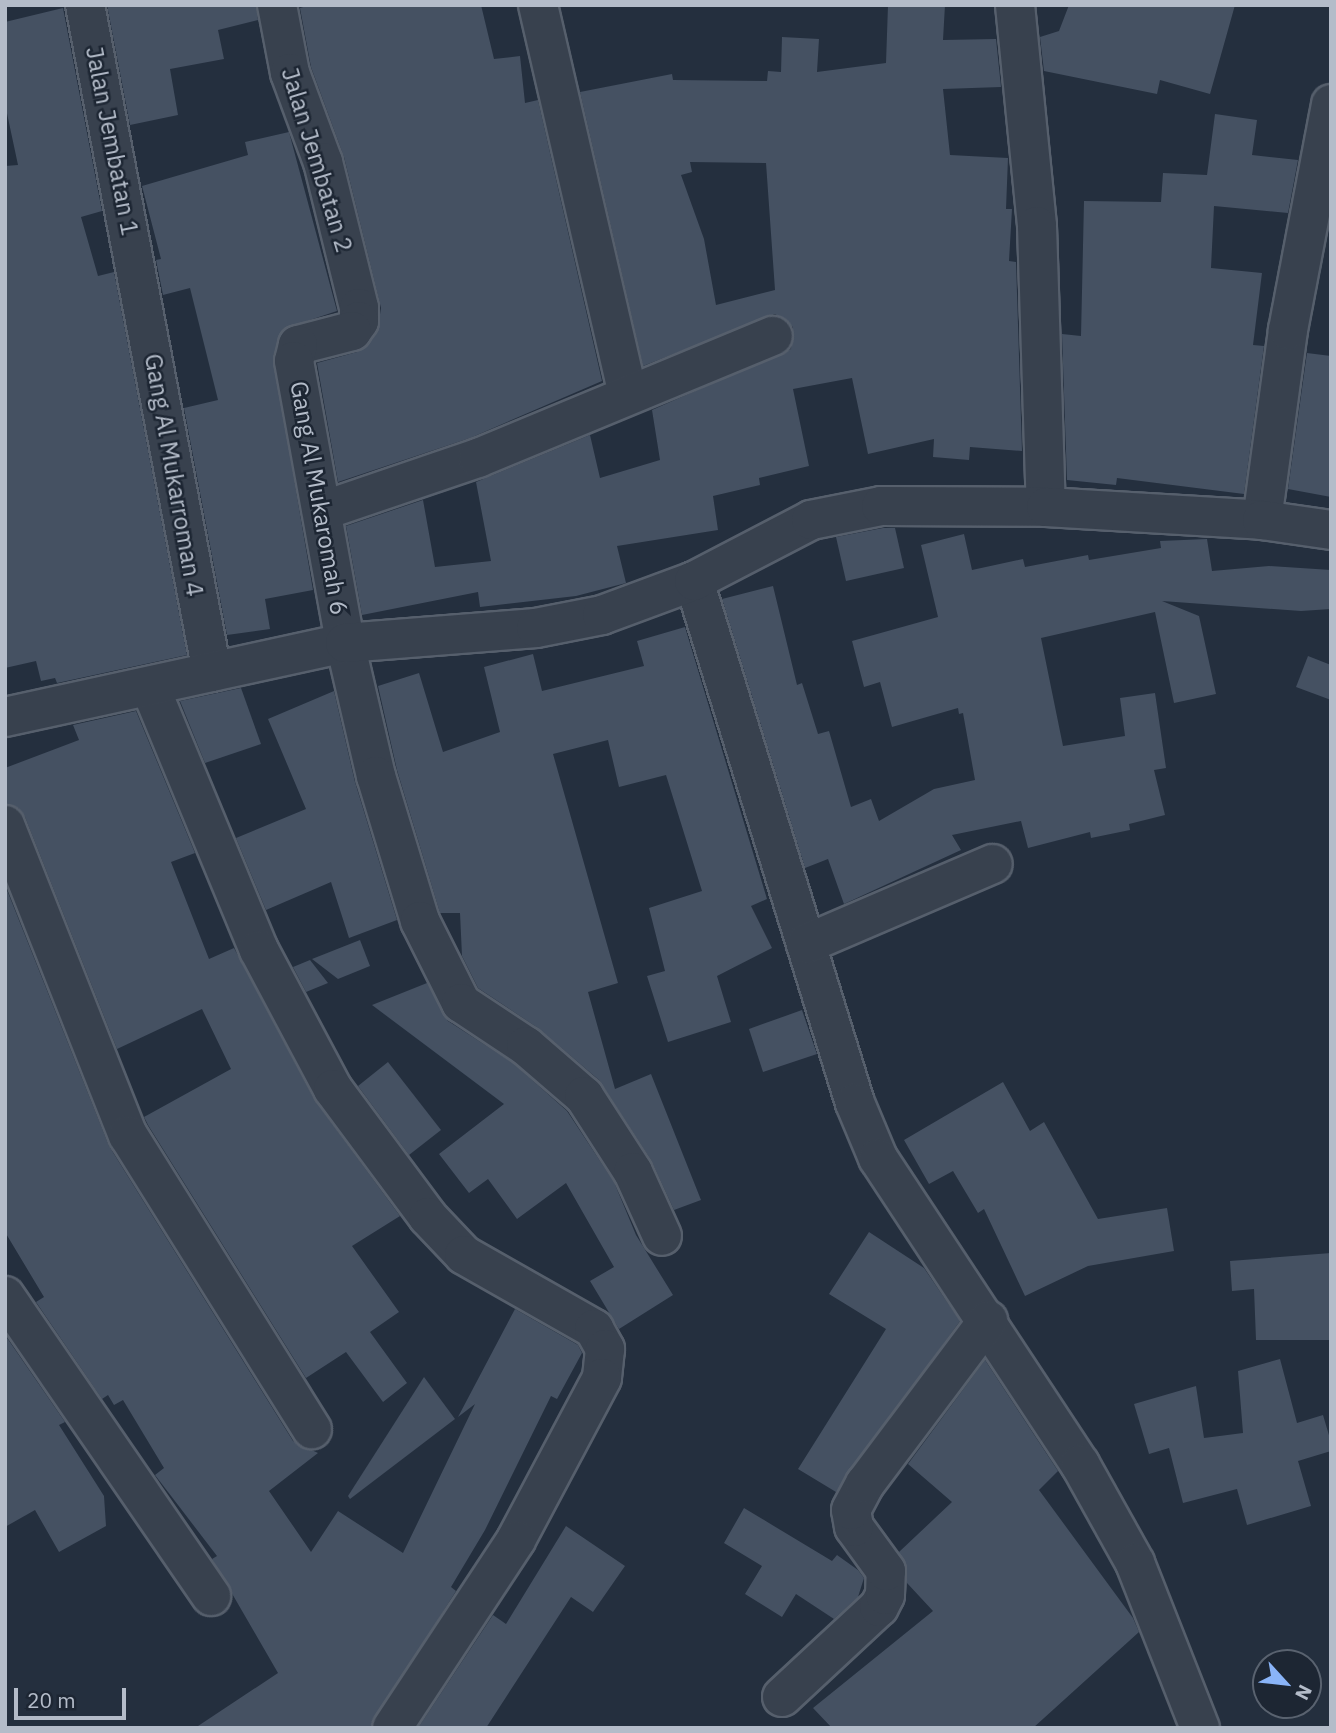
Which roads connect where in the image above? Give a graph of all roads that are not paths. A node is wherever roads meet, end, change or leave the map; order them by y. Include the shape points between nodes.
1 (85, 5) edge
2 (277, 5) edge
3 (538, 5) edge
4 (1015, 5) edge
5 (1331, 104) edge
6 (139, 277) joint
7 (773, 335) dead end
8 (295, 354) joint
9 (627, 392) junction
10 (1046, 507) junction
11 (322, 511) junction
12 (1262, 520) junction
13 (1331, 530) edge
14 (694, 581) junction
15 (345, 643) junction
16 (212, 672) junction
17 (150, 687) junction
18 (5, 717) edge
19 (5, 825) edge
20 (993, 864) dead end
21 (806, 944) junction
22 (662, 1236) dead end
23 (5, 1296) edge
24 (988, 1320) junction
25 (312, 1429) dead end
26 (211, 1595) dead end
27 (782, 1697) dead end
28 (392, 1728) edge
29 (1200, 1728) edge

1 - 6 street, Jalan Jembatan 1
2 - 8 street, Jalan Jembatan 2 via 290,74 323,162 359,308 359,321 352,331 298,345
3 - 9 street
4 - 10 street via 1037,226
5 - 12 street via 1287,330
6 - 16 street, Gang Al Mukarroman 4 via 178,511
7 - 9 street
8 - 11 street, Gang Al Mukaromah 6
9 - 11 street via 478,458
10 - 12 street
10 - 14 street via 881,506 811,520
11 - 15 street, Gang Al Mukaromah 6
12 - 13 street
14 - 15 street via 613,612 536,628
14 - 21 street
15 - 16 street
15 - 22 street, Gang Al Mukaromah 6 via 376,776 420,921 453,991 461,1003 526,1046 584,1096 633,1172
16 - 17 street
17 - 18 street
17 - 28 street via 259,950 333,1088 428,1217 464,1255 594,1329 605,1349 602,1378 516,1540
19 - 25 street via 128,1135
20 - 21 street
21 - 24 street via 855,1103 878,1158
23 - 26 street
24 - 27 street via 864,1484 850,1510 854,1527 886,1571 885,1595 878,1607
24 - 29 street via 1080,1464 1135,1563

